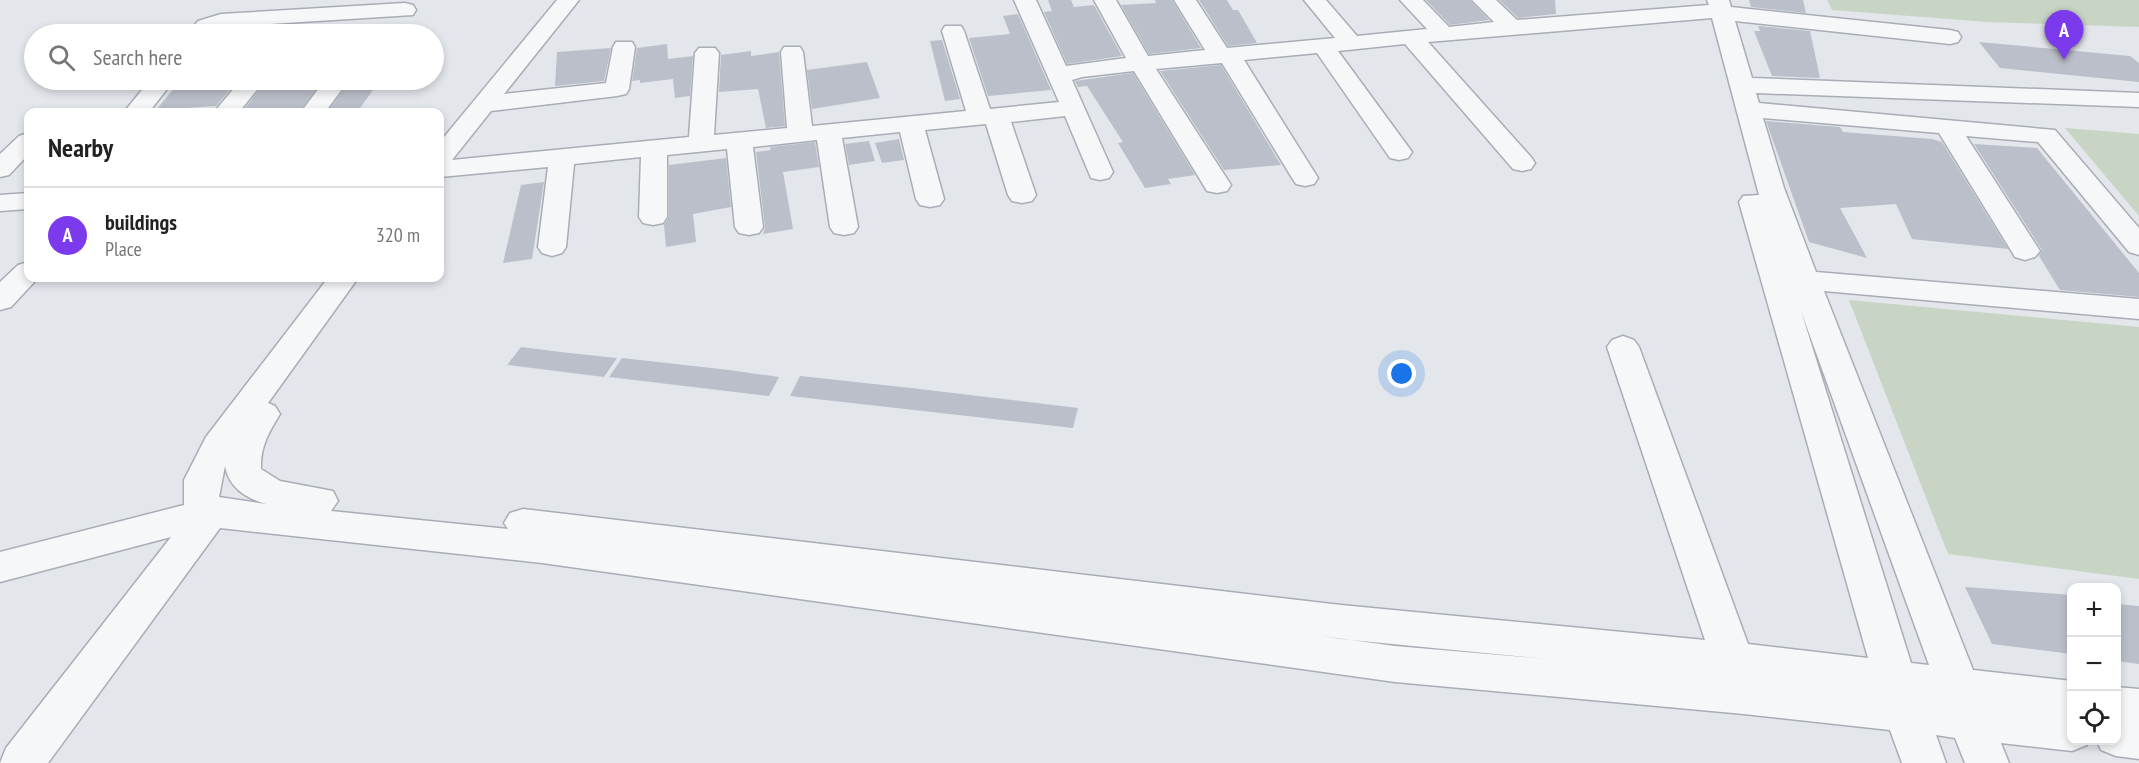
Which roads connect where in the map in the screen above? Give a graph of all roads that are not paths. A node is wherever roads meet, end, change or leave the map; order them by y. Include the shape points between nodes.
1 (568, 0) edge
2 (1025, 0) edge
3 (1105, 0) edge
4 (1185, 0) edge
5 (1315, 0) edge
6 (1411, 0) edge
7 (1483, 0) edge
8 (376, 6) edge
9 (1711, 6) edge
10 (293, 8) edge
11 (405, 10) dead end
12 (212, 24) edge
13 (1512, 27) junction
14 (952, 31) dead end
15 (1444, 33) junction
16 (1411, 37) junction
17 (1950, 37) dead end
18 (1351, 43) junction
19 (1323, 46) junction
20 (624, 47) dead end
21 (792, 52) dead end
22 (707, 54) dead end
23 (1224, 55) junction
24 (1142, 64) junction
25 (1059, 77) junction
26 (154, 90) edge
27 (245, 90) edge
28 (330, 90) edge
29 (1744, 97) junction
30 (2139, 100) edge
31 (483, 104) junction
32 (139, 108) edge
33 (229, 108) edge
34 (316, 108) edge
35 (1074, 108) junction
36 (988, 116) junction
37 (911, 124) junction
38 (1948, 127) junction
39 (828, 132) junction
40 (800, 134) junction
41 (739, 140) junction
42 (701, 144) junction
43 (24, 145) edge
44 (654, 148) junction
45 (1749, 149) junction
46 (1399, 152) dead end
47 (444, 154) edge
48 (562, 157) junction
49 (1522, 163) dead end
50 (0, 169) edge
51 (444, 169) edge
52 (1100, 172) dead end
53 (1305, 178) dead end
54 (1217, 185) dead end
55 (1022, 195) dead end
56 (930, 199) dead end
57 (653, 217) dead end
58 (749, 227) dead end
59 (844, 227) dead end
60 (2139, 246) edge
61 (552, 247) dead end
62 (2025, 251) dead end
63 (24, 275) edge
64 (1804, 280) junction
65 (340, 282) edge
66 (356, 282) edge
67 (0, 300) edge
68 (2139, 309) edge
69 (1623, 347) dead end
70 (271, 494) junction
71 (211, 513) junction
72 (0, 567) edge
73 (1254, 628) junction
74 (1342, 640) junction
75 (1733, 660) junction
76 (1901, 696) junction
77 (2067, 700) edge
78 (1964, 703) junction
79 (2121, 706) edge
80 (2139, 708) edge
81 (2067, 730) edge
82 (2121, 737) edge
83 (2139, 739) edge
84 (22, 763) edge
85 (1923, 763) edge
86 (1987, 763) edge

1 - 31 street
2 - 25 street
3 - 24 street
4 - 23 street
5 - 18 street
6 - 15 street
7 - 13 street
8 - 10 street
8 - 11 street
9 - 13 street
9 - 17 street
9 - 29 street
9 - 45 street
10 - 12 street
13 - 15 street
14 - 36 street
15 - 16 street
16 - 18 street
16 - 49 street
18 - 19 street
19 - 23 street
19 - 46 street
20 - 31 street via 617,89
21 - 40 street
22 - 42 street
23 - 24 street
23 - 53 street
24 - 25 street via 1077,70
24 - 54 street
25 - 35 street
26 - 32 street
27 - 33 street
28 - 34 street
29 - 30 street
29 - 38 street
29 - 45 street
31 - 47 street
35 - 36 street
35 - 52 street
36 - 37 street
36 - 55 street
37 - 39 street
37 - 56 street
38 - 60 street via 2046,135
38 - 62 street
39 - 40 street
39 - 59 street
40 - 41 street
41 - 42 street
41 - 58 street
42 - 44 street
43 - 50 street
44 - 48 street
44 - 57 street
45 - 64 street
45 - 76 street
48 - 51 street
48 - 61 street
63 - 67 street
64 - 68 street
64 - 78 street
65 - 71 street via 218,446 202,476 200,489 201,503
66 - 70 street via 242,448 245,472 258,487
69 - 75 street
70 - 71 street
70 - 73 street
71 - 72 street
71 - 73 street
71 - 84 street
73 - 74 street
74 - 75 street
74 - 76 street
75 - 76 street
76 - 78 street
76 - 85 street
77 - 78 street
78 - 81 street
78 - 86 street
79 - 80 street
82 - 83 street

